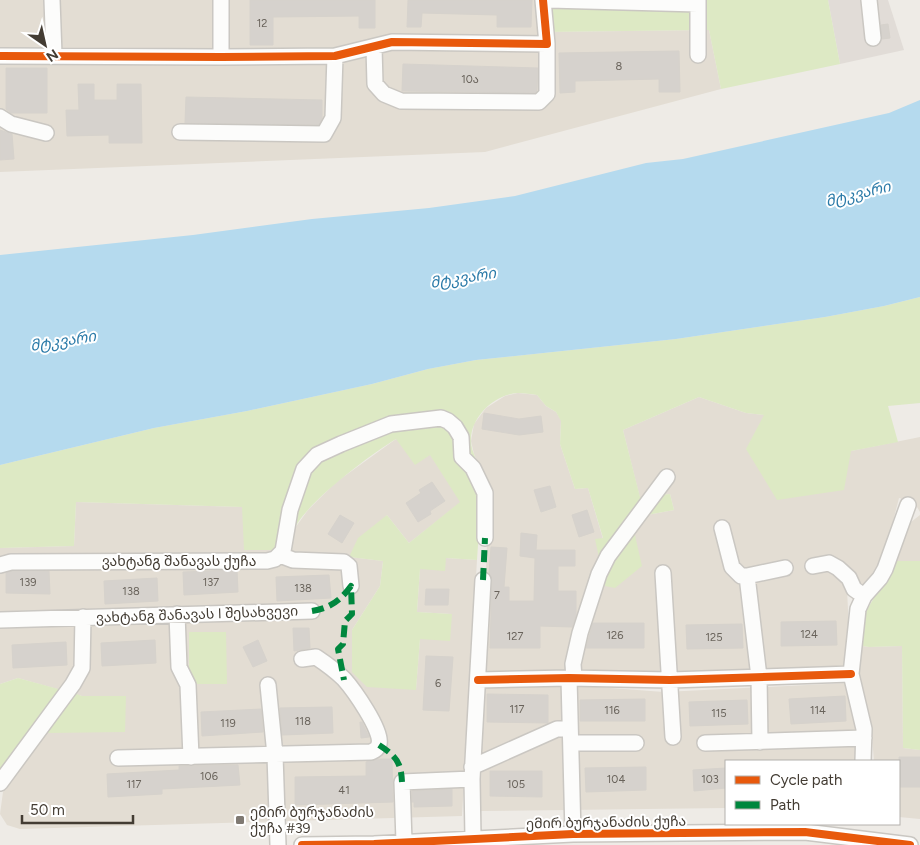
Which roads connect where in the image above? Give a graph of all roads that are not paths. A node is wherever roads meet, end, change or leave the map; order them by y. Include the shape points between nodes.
1 (52, 0) edge
2 (221, 0) edge
3 (543, 0) edge
4 (549, 0) edge
5 (869, 0) edge
6 (698, 2) edge
7 (873, 38) dead end
8 (547, 44) junction
9 (374, 47) junction
10 (54, 55) junction
11 (698, 55) dead end
12 (0, 56) edge
13 (335, 56) junction
14 (221, 57) junction
15 (0, 117) edge
16 (180, 132) dead end
17 (46, 134) dead end
18 (667, 476) dead end
19 (908, 505) dead end
20 (722, 528) dead end
21 (485, 538) dead end
22 (280, 555) junction
23 (0, 565) edge
24 (813, 566) dead end
25 (785, 568) dead end
26 (663, 573) dead end
27 (747, 576) junction
28 (483, 580) dead end
29 (351, 586) dead end
30 (864, 596) junction
31 (312, 611) dead end
32 (177, 614) junction
33 (83, 617) junction
34 (0, 620) edge
35 (302, 659) dead end
36 (851, 674) junction
37 (760, 677) junction
38 (571, 678) junction
39 (478, 680) junction
40 (670, 680) junction
41 (268, 685) dead end
42 (571, 736) junction
43 (673, 738) dead end
44 (864, 738) junction
45 (760, 742) junction
46 (636, 743) dead end
47 (705, 744) dead end
48 (275, 755) junction
49 (191, 756) junction
50 (118, 758) dead end
51 (863, 760) edge
52 (472, 773) junction
53 (0, 783) edge
54 (573, 834) junction
55 (854, 835) edge
56 (473, 838) junction
57 (404, 842) junction
58 (429, 843) edge
59 (374, 844) edge
60 (278, 845) edge
61 (302, 845) edge
62 (910, 845) edge

1 - 10 street
2 - 14 street
3 - 8 street
4 - 6 street
5 - 7 street
6 - 11 street
8 - 9 street via 392,42
8 - 9 street via 548,94 539,102 401,100 384,94 375,84
9 - 13 street
10 - 12 street
10 - 14 street
13 - 14 street
13 - 16 street via 333,118 324,134
15 - 17 street via 11,124
18 - 38 street via 608,556 599,574
19 - 30 street via 885,569
20 - 27 street via 732,567 741,576
21 - 22 street via 485,493 473,468 462,457 461,436 456,426 440,418 392,424 317,455 304,469
22 - 23 street, ვახტანგ შანავას ქუჩა via 267,561 11,562
22 - 29 street via 293,560 344,562 348,566
24 - 30 street via 829,563 838,568 849,578 854,589
25 - 27 street
26 - 40 street
27 - 37 street
28 - 39 street
30 - 36 street via 858,609
31 - 32 street, ვახტანგ შანავას I შესახვევი
32 - 33 street, ვახტანგ შანავას I შესახვევი
32 - 49 street via 179,667 188,685
33 - 34 street
33 - 53 street via 82,668
35 - 48 street via 316,657 344,680 373,721 379,745 371,752
36 - 37 street
36 - 44 street
37 - 40 street
37 - 45 street
38 - 39 street
38 - 40 street
38 - 42 street
39 - 52 street
40 - 43 street
41 - 48 street
42 - 46 street
42 - 52 street via 558,729
42 - 54 street
44 - 45 street
44 - 51 street
45 - 47 street
48 - 49 street
48 - 60 street
49 - 50 street
52 - 56 street
52 - 57 street via 402,782
54 - 55 street, ემირ ბურჯანაძის ქუჩა via 805,832
54 - 56 street, ემირ ბურჯანაძის ქუჩა
55 - 62 street, ემირ ბურჯანაძის ქუჩა
56 - 58 street, ემირ ბურჯანაძის ქუჩა
57 - 58 street, ემირ ბურჯანაძის ქუჩა
57 - 59 street, ემირ ბურჯანაძის ქუჩა
59 - 61 street, ემირ ბურჯანაძის ქუჩა

